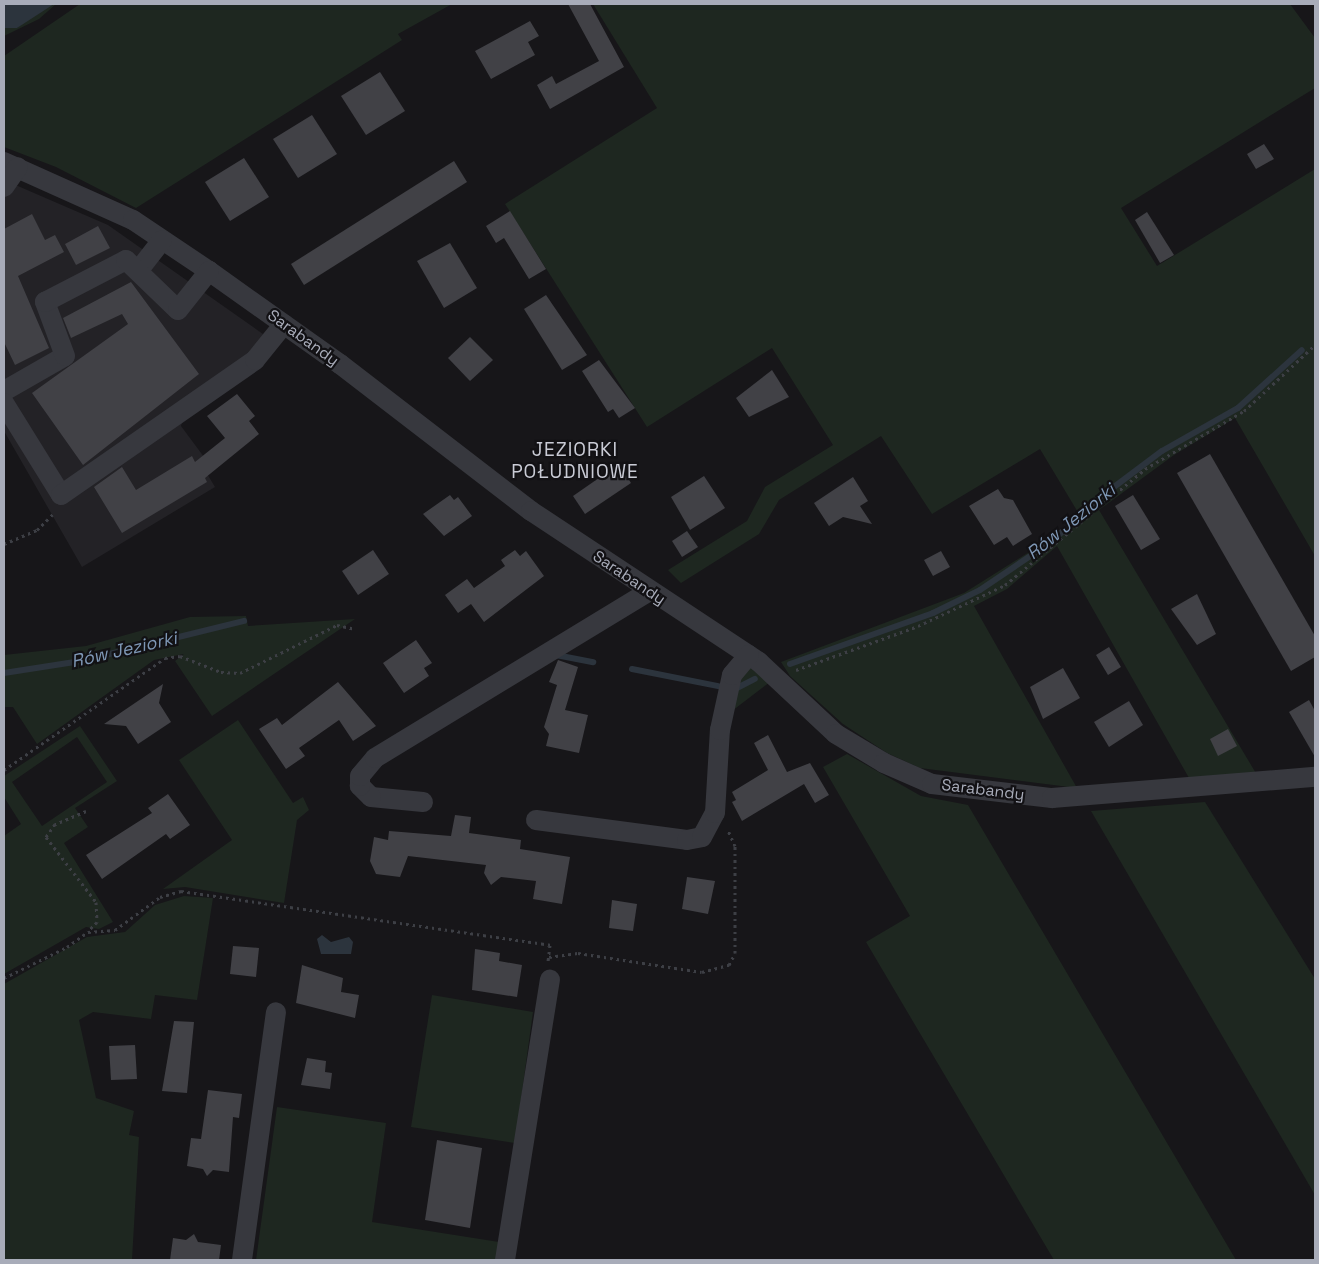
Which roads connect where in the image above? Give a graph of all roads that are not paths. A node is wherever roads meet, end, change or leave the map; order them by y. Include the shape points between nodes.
1 (11, 164) edge
2 (4, 187) edge
3 (162, 240) junction
4 (138, 271) junction
5 (209, 271) junction
6 (284, 324) junction
7 (4, 391) edge
8 (4, 403) edge
9 (648, 592) junction
10 (749, 655) junction
11 (1315, 777) edge
12 (423, 802) dead end
13 (536, 820) dead end
14 (550, 980) dead end
15 (276, 1012) dead end
16 (242, 1260) edge
17 (506, 1260) edge

1 - 2 street
1 - 3 street, Sarabandy via 133,220
3 - 4 street
3 - 5 street, Sarabandy
4 - 5 street via 178,310
4 - 7 street via 126,260 45,302 65,356
5 - 6 street, Sarabandy
6 - 8 street via 255,360 60,495
6 - 9 street, Sarabandy via 531,511
9 - 10 street, Sarabandy
9 - 12 street via 375,758 360,776 360,786 371,797
10 - 11 street, Sarabandy via 846,741 932,784 1052,798
10 - 13 street via 732,674 720,730 716,813 702,837 687,840
14 - 17 street
15 - 16 street

